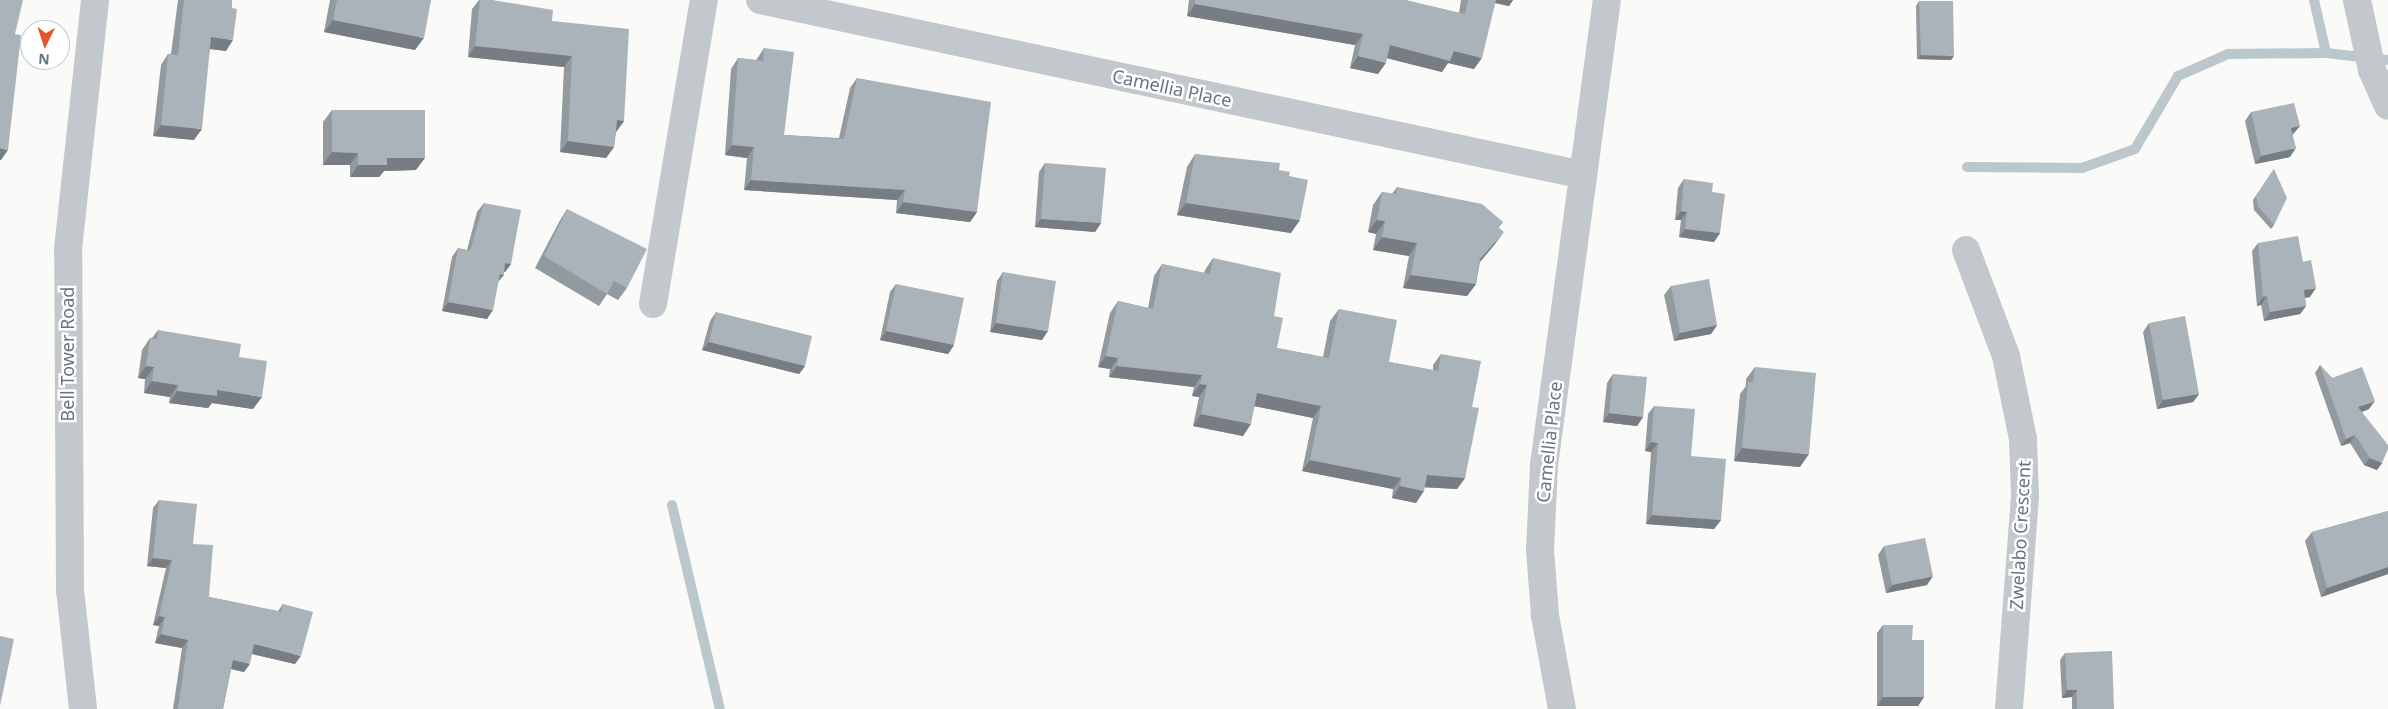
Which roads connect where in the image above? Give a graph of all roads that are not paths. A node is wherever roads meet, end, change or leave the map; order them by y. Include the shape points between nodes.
1 (95, 0) edge
2 (704, 0) edge
3 (760, 0) edge
4 (1607, 0) edge
5 (2357, 0) edge
6 (2388, 106) edge
7 (1583, 175) junction
8 (1966, 250) dead end
9 (652, 304) dead end
10 (83, 709) edge
11 (1562, 709) edge
12 (2009, 709) edge

1 - 10 street, Bell Tower Road via 68,249 70,590
2 - 9 street
3 - 7 street, Camellia Place
4 - 7 street, Camellia Place
5 - 6 street via 2370,58
7 - 11 street, Camellia Place via 1544,464 1540,550 1545,616
8 - 12 street, Zwelabo Crescent via 2006,356 2023,438 2025,496

